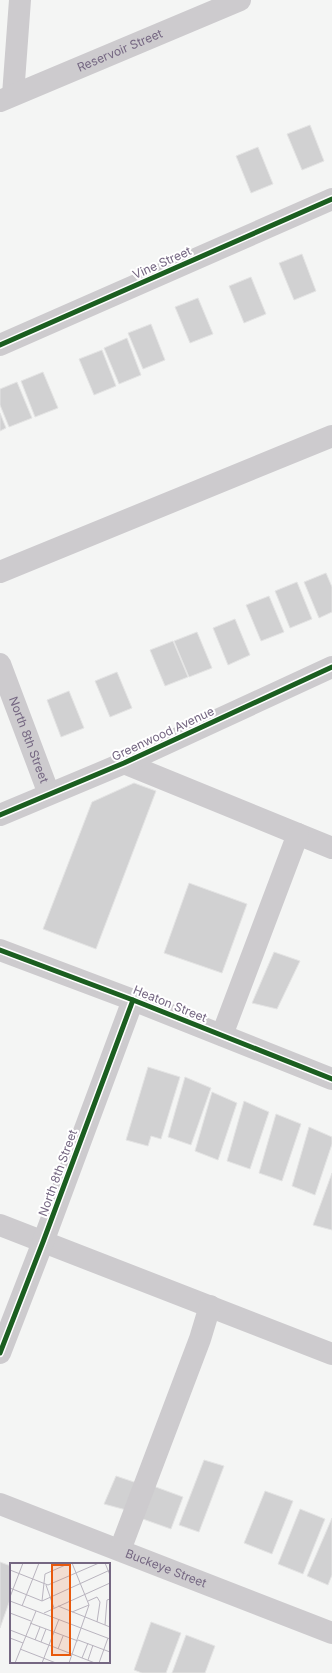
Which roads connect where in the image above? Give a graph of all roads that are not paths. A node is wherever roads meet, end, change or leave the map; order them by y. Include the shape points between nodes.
1 (20, 0) edge
2 (240, 0) edge
3 (6, 98) edge
4 (332, 199) edge
5 (0, 345) edge
6 (332, 436) edge
7 (0, 572) edge
8 (0, 664) edge
9 (332, 667) edge
10 (124, 763) junction
11 (49, 794) junction
12 (0, 815) edge
13 (298, 834) junction
14 (332, 848) edge
15 (0, 950) edge
16 (133, 1000) junction
17 (222, 1035) junction
18 (332, 1079) edge
19 (0, 1225) edge
20 (43, 1242) junction
21 (210, 1306) junction
22 (0, 1353) edge
23 (332, 1354) edge
24 (0, 1504) edge
25 (120, 1550) junction
26 (332, 1633) edge

1 - 3 street
2 - 3 street, Reservoir Street
4 - 5 street, Vine Street
6 - 7 street
8 - 11 street, North 8th Street
9 - 10 street, Greenwood Avenue
10 - 11 street, Greenwood Avenue
10 - 13 street
11 - 12 street, Greenwood Avenue
13 - 14 street
13 - 17 street
15 - 16 street, Heaton Street
16 - 17 street, Heaton Street
16 - 20 street, North 8th Street
17 - 18 street, Heaton Street
19 - 20 street
20 - 21 street
20 - 22 street, North 8th Street
21 - 23 street
21 - 25 street via 200,1340
24 - 25 street, Buckeye Street
25 - 26 street, Buckeye Street

